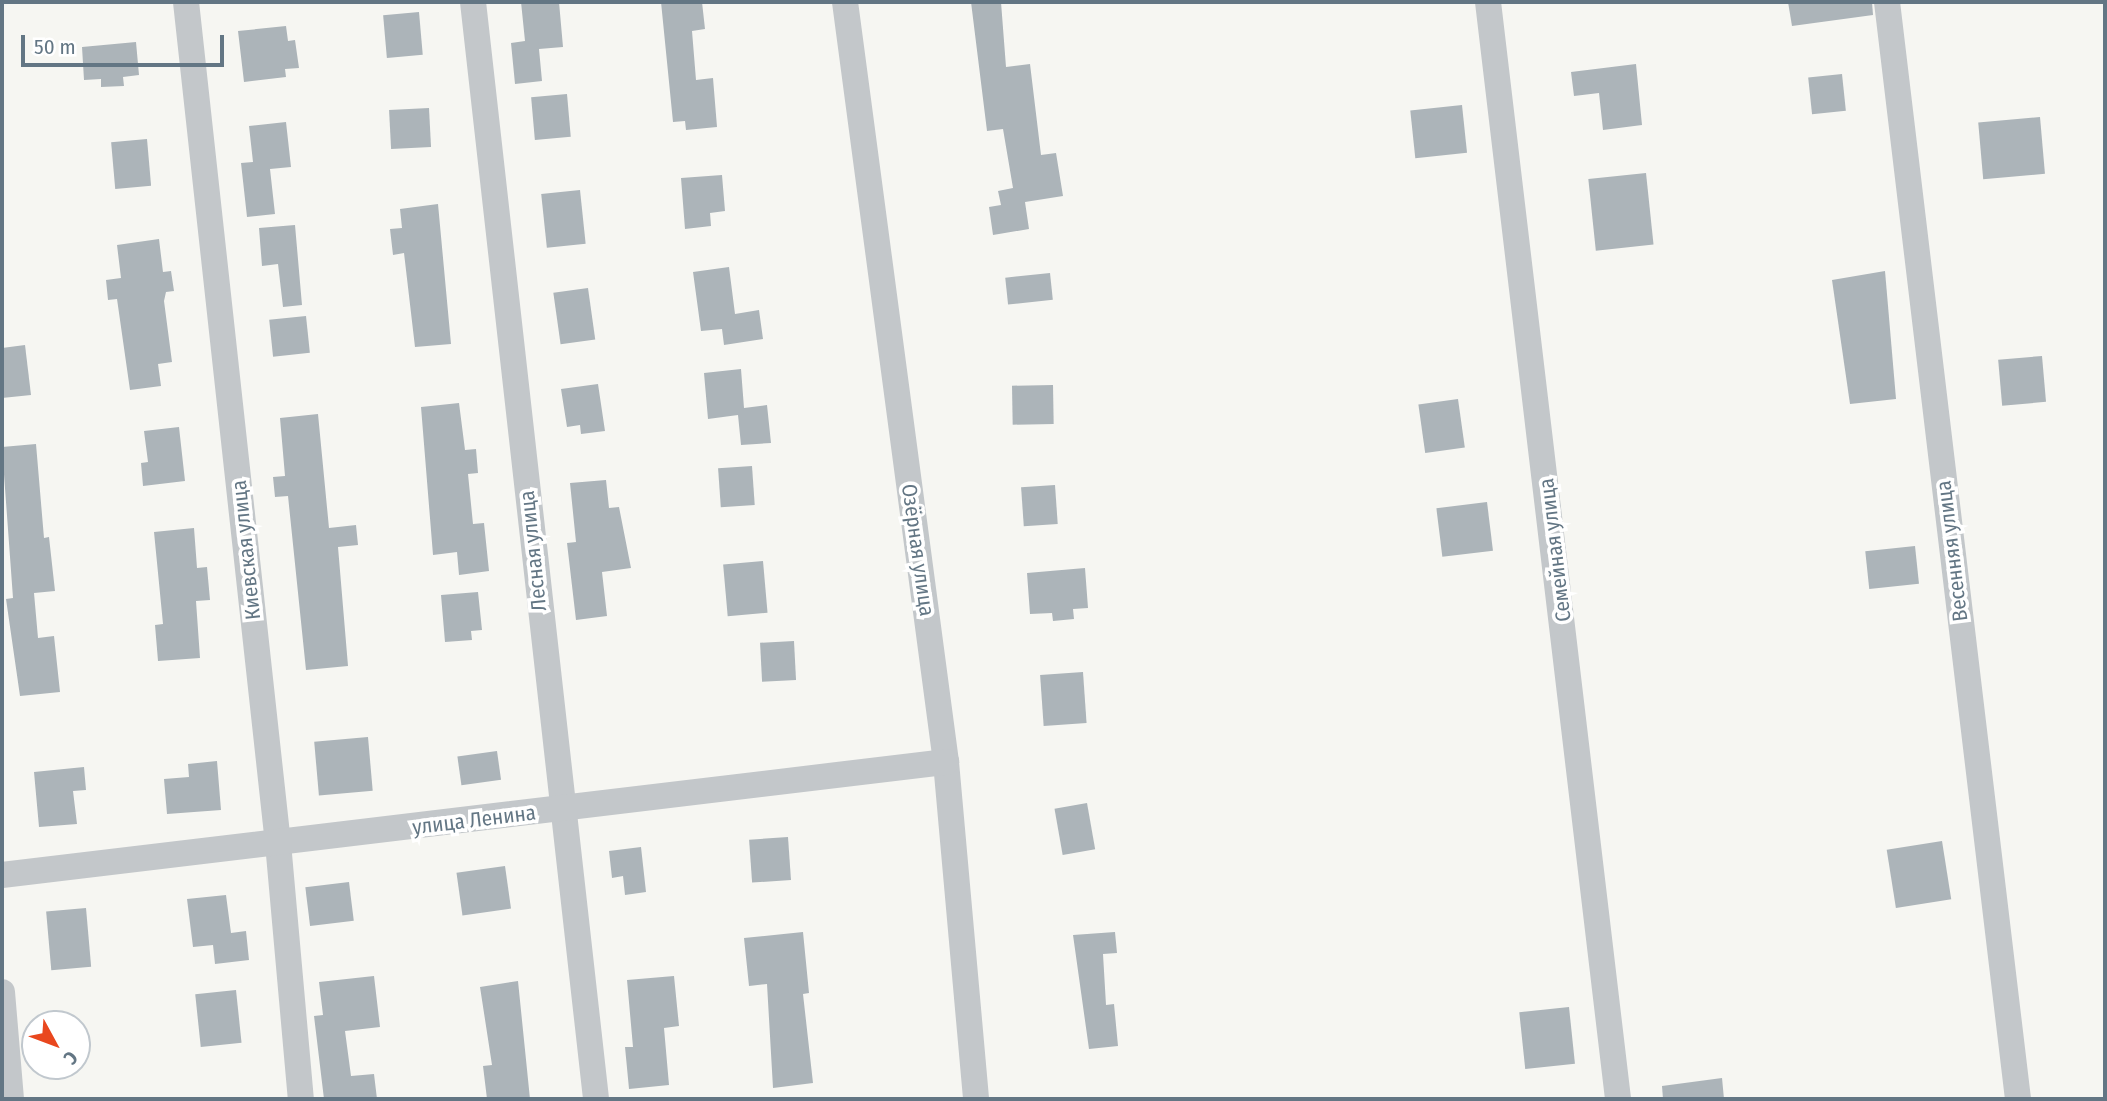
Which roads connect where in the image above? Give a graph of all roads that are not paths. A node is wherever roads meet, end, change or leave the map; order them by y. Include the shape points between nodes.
1 (186, 2) edge
2 (473, 2) edge
3 (845, 2) edge
4 (1488, 2) edge
5 (1887, 2) edge
6 (946, 762) junction
7 (561, 810) junction
8 (278, 843) junction
9 (2, 875) edge
10 (2, 992) edge
11 (11, 1099) edge
12 (301, 1099) edge
13 (596, 1099) edge
14 (976, 1099) edge
15 (1619, 1099) edge
16 (2018, 1099) edge

1 - 8 street, Киевская улица
2 - 7 street, Лесная улица
3 - 6 street, Озёрная улица
4 - 15 street, Семейная улица
5 - 16 street, Весенняя улица
6 - 7 street, улица Ленина
6 - 14 street, Озёрная улица
7 - 8 street, улица Ленина
7 - 13 street, Лесная улица
8 - 9 street, улица Ленина
8 - 12 street, Киевская улица
10 - 11 street

